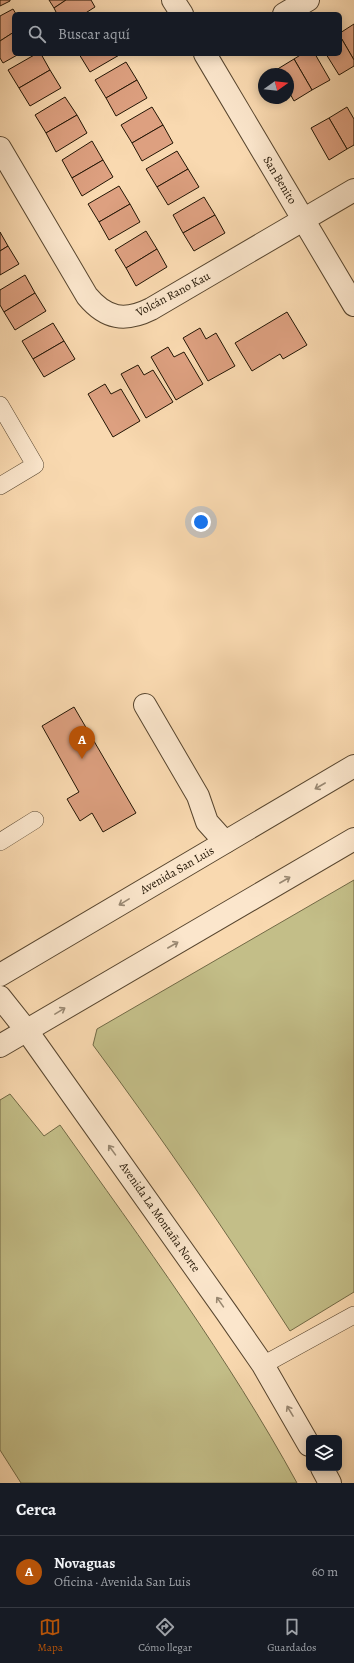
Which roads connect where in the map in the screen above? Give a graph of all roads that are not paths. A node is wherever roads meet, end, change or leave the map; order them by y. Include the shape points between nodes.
1 (173, 0) edge
2 (308, 0) edge
3 (181, 12) edge
4 (287, 12) edge
5 (210, 56) edge
6 (0, 148) edge
7 (354, 190) edge
8 (304, 220) junction
9 (354, 305) edge
10 (0, 405) edge
11 (0, 486) edge
12 (145, 705) dead end
13 (354, 766) edge
14 (35, 820) dead end
15 (354, 839) edge
16 (0, 842) edge
17 (225, 842) junction
18 (0, 975) edge
19 (0, 997) edge
20 (27, 1031) junction
21 (0, 1046) edge
22 (354, 1315) edge
23 (263, 1366) junction
24 (306, 1440) edge
25 (324, 1471) edge
26 (330, 1483) edge

1 - 3 street
2 - 4 street
5 - 8 street, San Benito
6 - 8 street, Volcán Rano Kau via 87,296 100,309 116,316 129,317 141,314
7 - 8 street, Volcán Rano Kau
8 - 9 street, San Benito
10 - 11 lane via 35,465
12 - 17 street via 198,796 207,822
13 -> 17 street, Avenida San Luis
14 - 16 lane
20 -> 15 street
17 -> 18 street, Avenida San Luis
19 - 20 street, Avenida La Montaña Norte
20 - 21 street
23 -> 20 street, Avenida La Montaña Norte via 182,1247
22 - 23 lane
24 -> 23 street, Avenida La Montaña Norte
25 - 26 street

